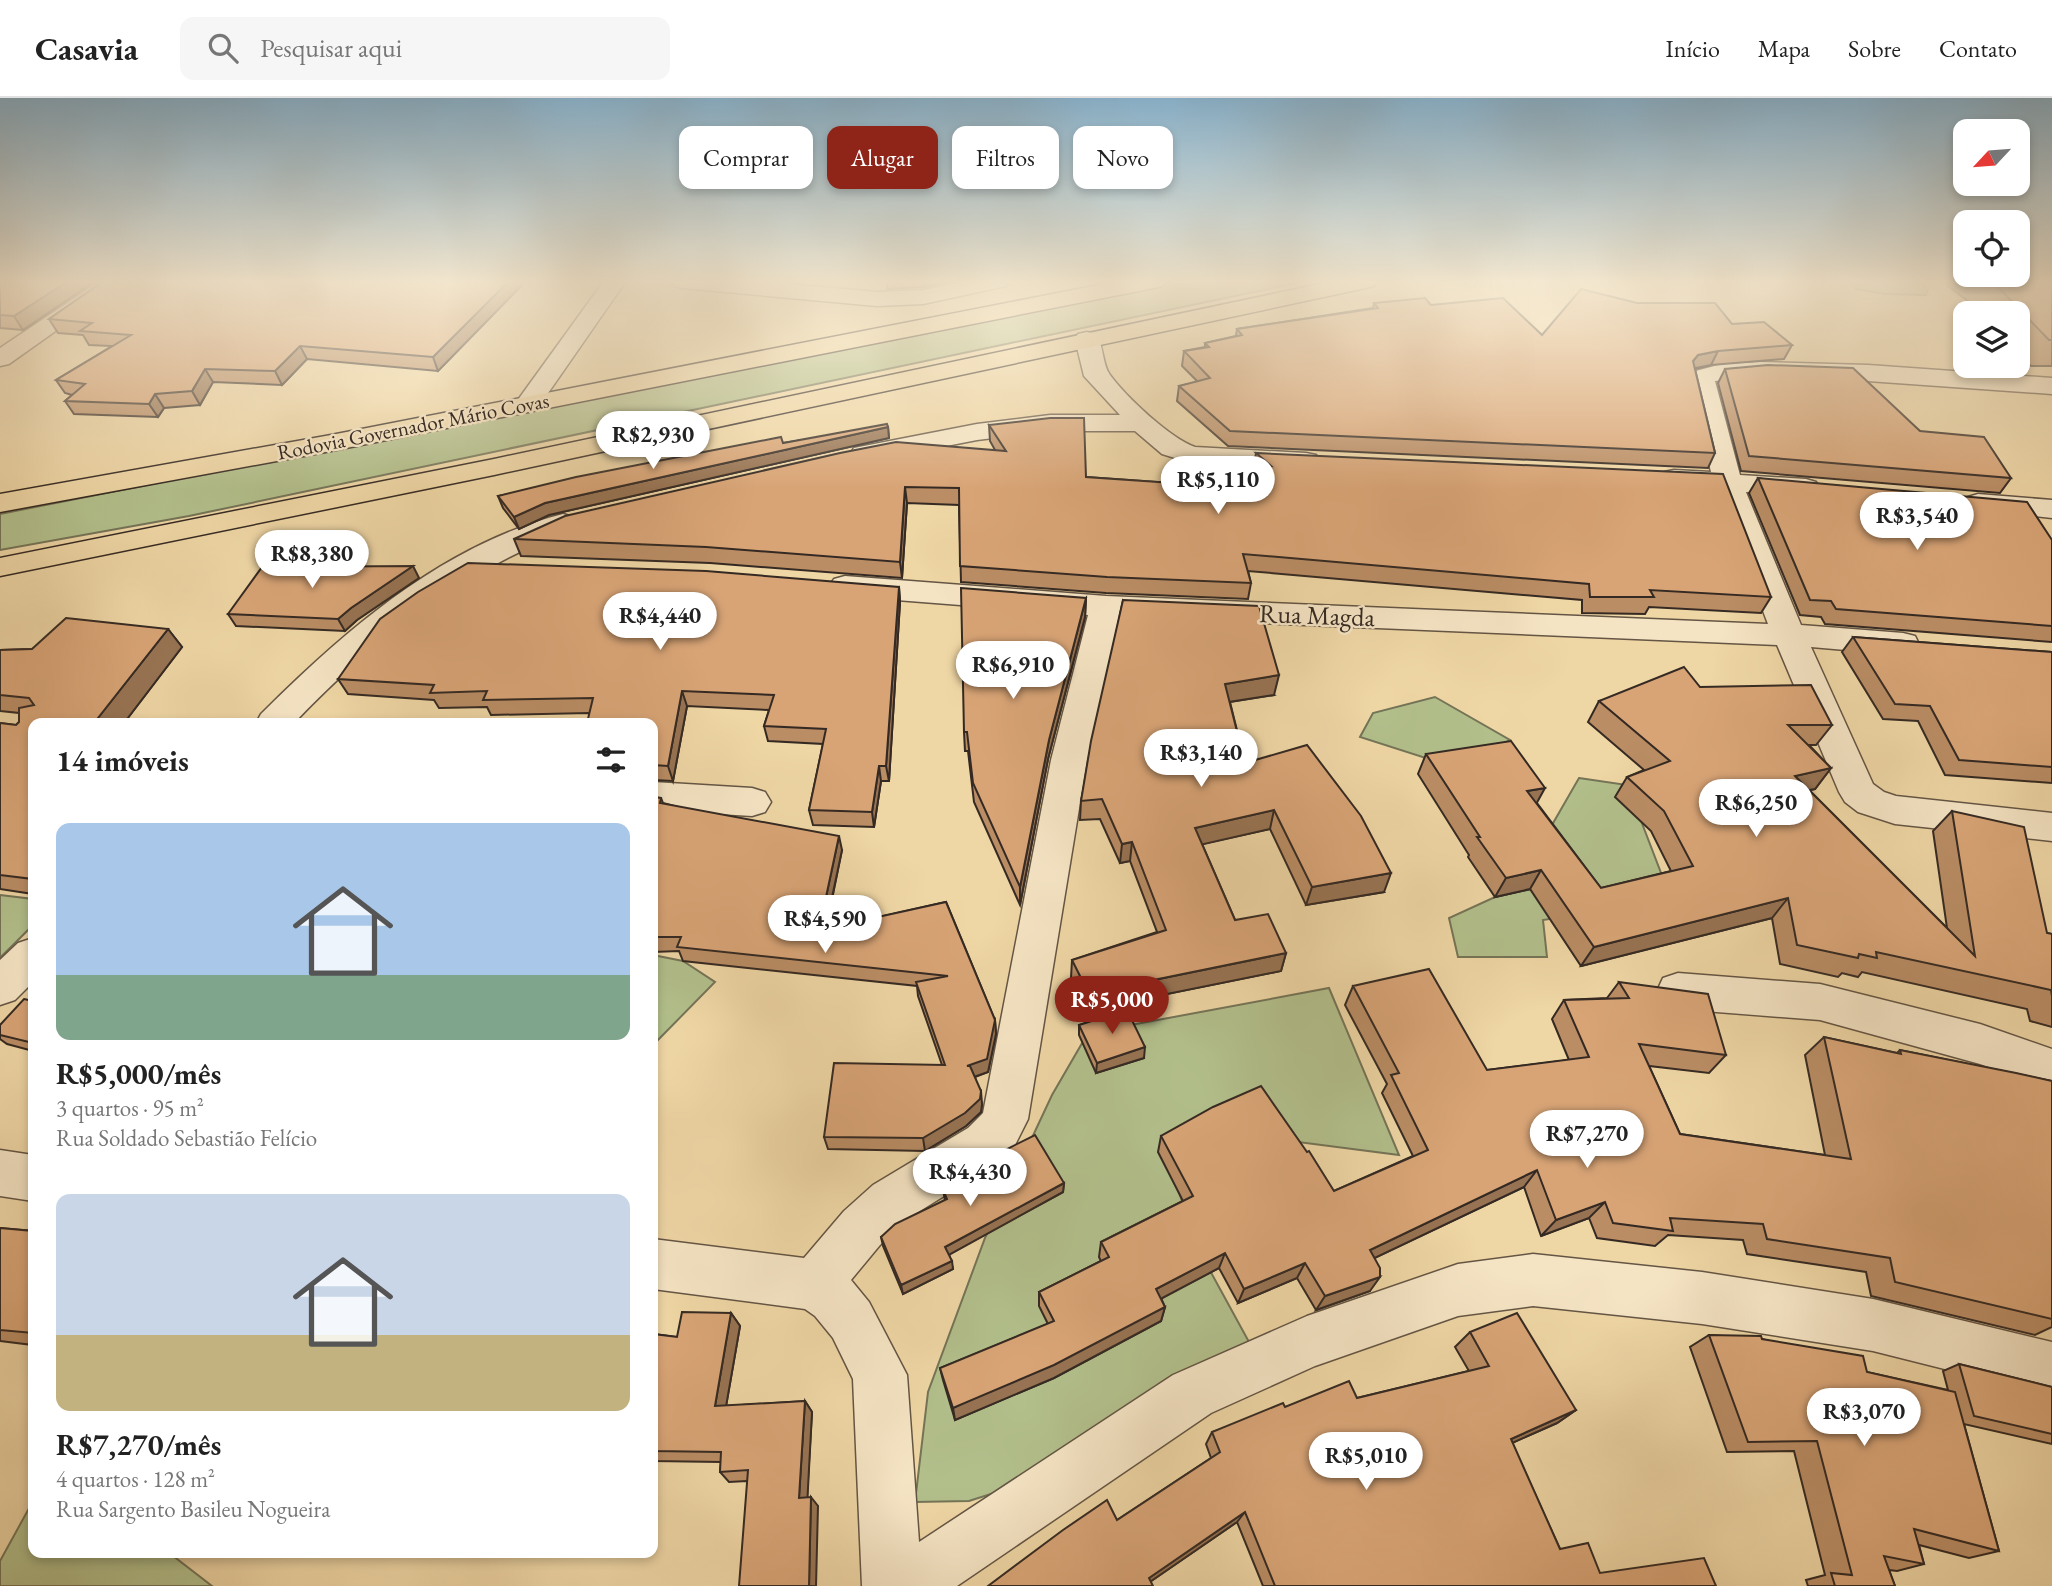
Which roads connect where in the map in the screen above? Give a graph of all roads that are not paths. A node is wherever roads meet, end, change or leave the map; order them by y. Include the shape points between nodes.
1 (566, 350) edge
2 (800, 350) edge
3 (1038, 350) edge
4 (1090, 350) edge
5 (2052, 386) edge
6 (528, 404) junction
7 (1142, 423) junction
8 (842, 458) edge
9 (1328, 462) edge
10 (1644, 477) edge
11 (1727, 481) junction
12 (1835, 490) edge
13 (1957, 501) edge
14 (0, 503) edge
15 (2052, 509) edge
16 (583, 517) edge
17 (0, 566) edge
18 (468, 566) junction
19 (522, 568) edge
20 (819, 584) edge
21 (1106, 606) junction
22 (1789, 635) junction
23 (1927, 645) edge
24 (278, 718) edge
25 (658, 796) edge
26 (752, 802) dead end
27 (2052, 827) edge
28 (28, 960) edge
29 (0, 987) edge
30 (1678, 991) edge
31 (2052, 1069) edge
32 (0, 1173) edge
33 (28, 1177) edge
34 (658, 1265) edge
35 (814, 1285) junction
36 (2052, 1369) edge
37 (892, 1586) edge
38 (905, 1586) edge

1 - 6 street
2 - 6 highway, Rodovia Governador Mário Covas
3 - 17 highway
4 - 7 street via 1097,376
5 - 11 street via 1771,368 1710,373 1701,377
6 - 14 highway, Rodovia Governador Mário Covas
7 - 8 street via 1050,423
7 - 9 street via 1172,448 1191,455
10 - 11 street
11 - 12 street
11 - 22 street
13 - 15 street
16 - 18 street
18 - 19 street
18 - 24 street via 370,629
20 - 21 street, Rua Magda
21 - 22 street, Rua Magda
21 - 35 street via 1069,760 1005,1119 996,1134 890,1202
22 - 23 street, Rua Magda
22 - 27 street via 1858,792 1884,808
25 - 26 street
28 - 29 street
30 - 31 street via 1820,1002 1980,1044
32 - 33 street
34 - 35 street
35 - 37 street via 833,1298 851,1320 880,1375
36 - 38 street via 1873,1325 1702,1298 1534,1280 1458,1290 1307,1342 1192,1394

